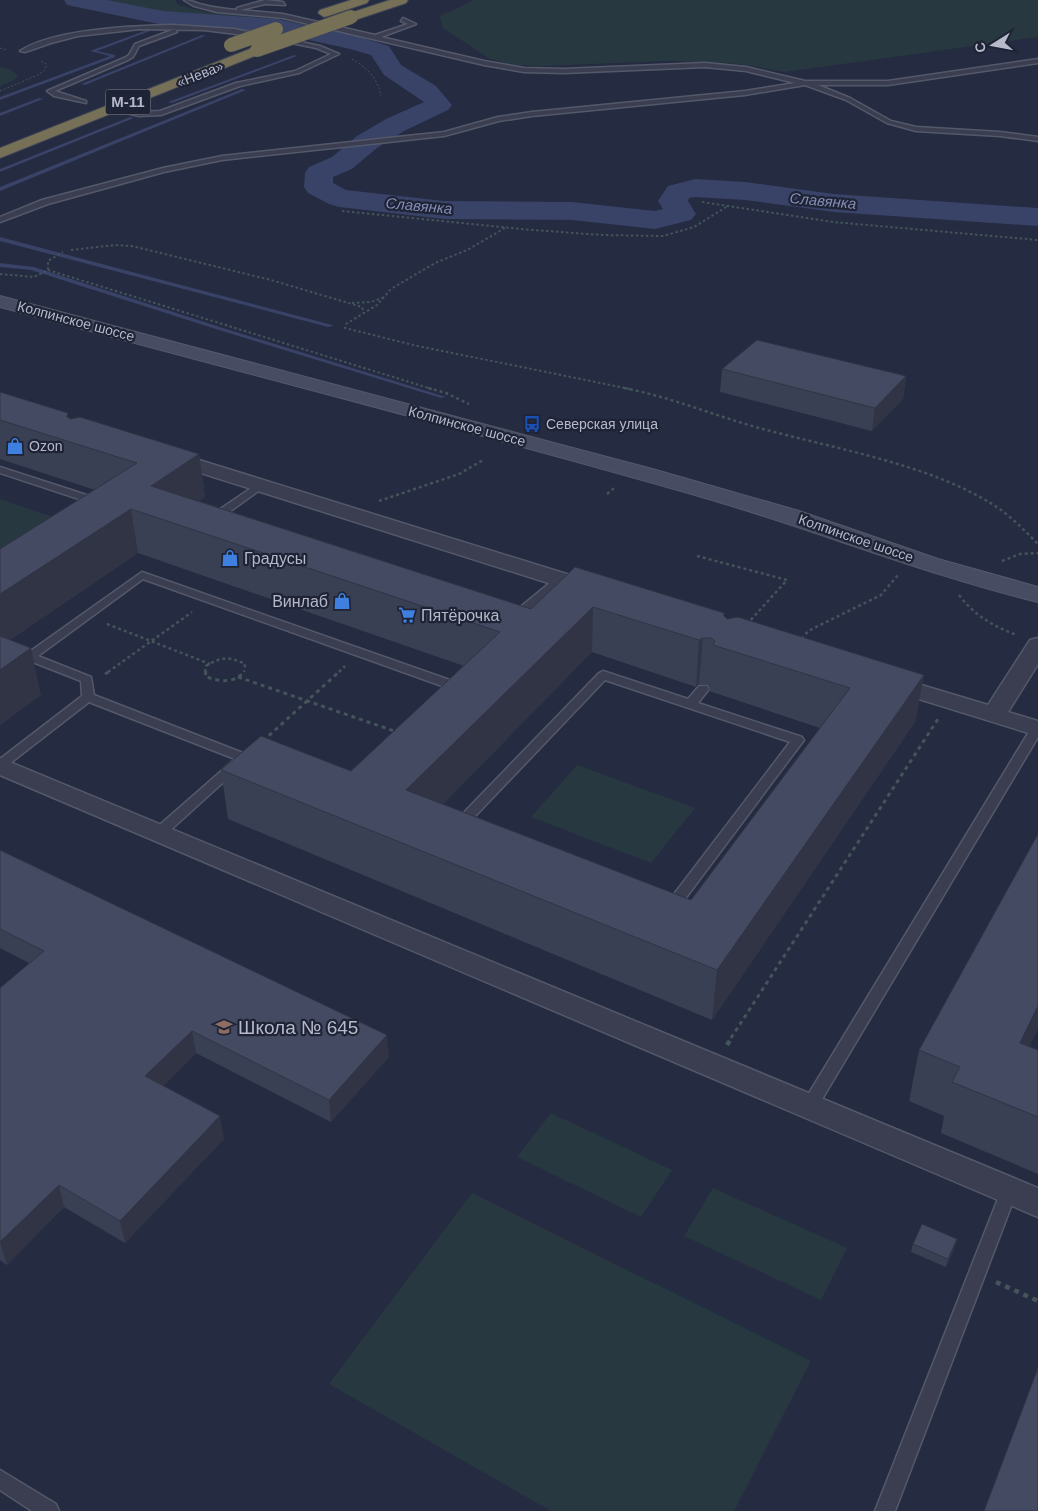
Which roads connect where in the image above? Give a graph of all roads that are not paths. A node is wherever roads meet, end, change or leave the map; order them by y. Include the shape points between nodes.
1 (187, 0) edge
2 (363, 0) edge
3 (402, 0) edge
4 (283, 4) dead end
5 (231, 11) junction
6 (403, 20) dead end
7 (182, 28) junction
8 (376, 36) junction
9 (227, 47) dead end
10 (23, 51) road end
11 (1038, 61) edge
12 (803, 83) junction
13 (101, 96) dead end
14 (84, 102) junction
15 (112, 108) junction
16 (66, 109) dead end
17 (1038, 138) edge
18 (0, 154) edge
19 (0, 220) edge
20 (0, 301) edge
21 (0, 317) edge
22 (148, 450) edge
23 (0, 470) edge
24 (50, 475) edge
25 (38, 482) junction
26 (260, 485) junction
27 (94, 509) edge
28 (236, 522) edge
29 (930, 564) junction
30 (561, 579) junction
31 (1038, 595) edge
32 (617, 597) edge
33 (501, 607) edge
34 (1030, 641) edge
35 (866, 675) edge
36 (703, 689) dead end
37 (88, 691) junction
38 (448, 700) edge
39 (690, 704) junction
40 (994, 715) junction
41 (1037, 729) edge
42 (260, 756) edge
43 (244, 758) junction
44 (0, 765) edge
45 (159, 833) junction
46 (809, 1107) junction
47 (1009, 1191) junction
48 (1038, 1203) edge
49 (0, 1479) edge
50 (49, 1511) edge
51 (885, 1511) edge

1 - 5 lane via 196,5
2 - 9 highway, «Нева», bridge
3 - 15 highway, «Нева» / М-11, bridge via 257,50
4 - 5 lane via 264,2
5 - 8 lane via 282,16
6 - 8 lane via 413,24
7 - 10 lane via 110,30
7 - 14 lane via 137,45 126,59 50,90 56,95
7 - 15 lane via 240,31 318,47 336,54 297,72 238,84 161,113 139,114
8 - 12 lane via 524,70 705,65 746,69
11 - 12 lane via 888,83
12 - 17 lane via 848,99 889,122 916,129
12 - 19 lane via 745,94 498,119 444,134 222,158 163,170 45,202
13 - 14 highway, М-11
14 - 16 highway, М-11
15 - 18 highway, «Нева» / М-11
20 - 29 main road, Колпинское шоссе via 648,475 791,516
21 - 29 main road, Колпинское шоссе via 724,514
22 - 26 street
23 - 25 lane
24 - 25 lane
25 - 27 lane via 102,504
26 - 28 lane via 217,516
26 - 30 street
29 - 31 main road, Колпинское шоссе
30 - 32 street
30 - 33 lane via 520,614
34 - 40 street
35 - 40 street
36 - 39 lane
37 - 38 lane via 87,679 29,657 142,575 461,688
37 - 43 lane
37 - 44 lane
39 - 39 lane via 602,675 452,832 665,916 798,740
40 - 41 street
41 - 46 lane
42 - 43 lane
43 - 45 lane
44 - 45 street
45 - 46 street
46 - 47 street
47 - 48 street
47 - 51 lane
49 - 50 lane

